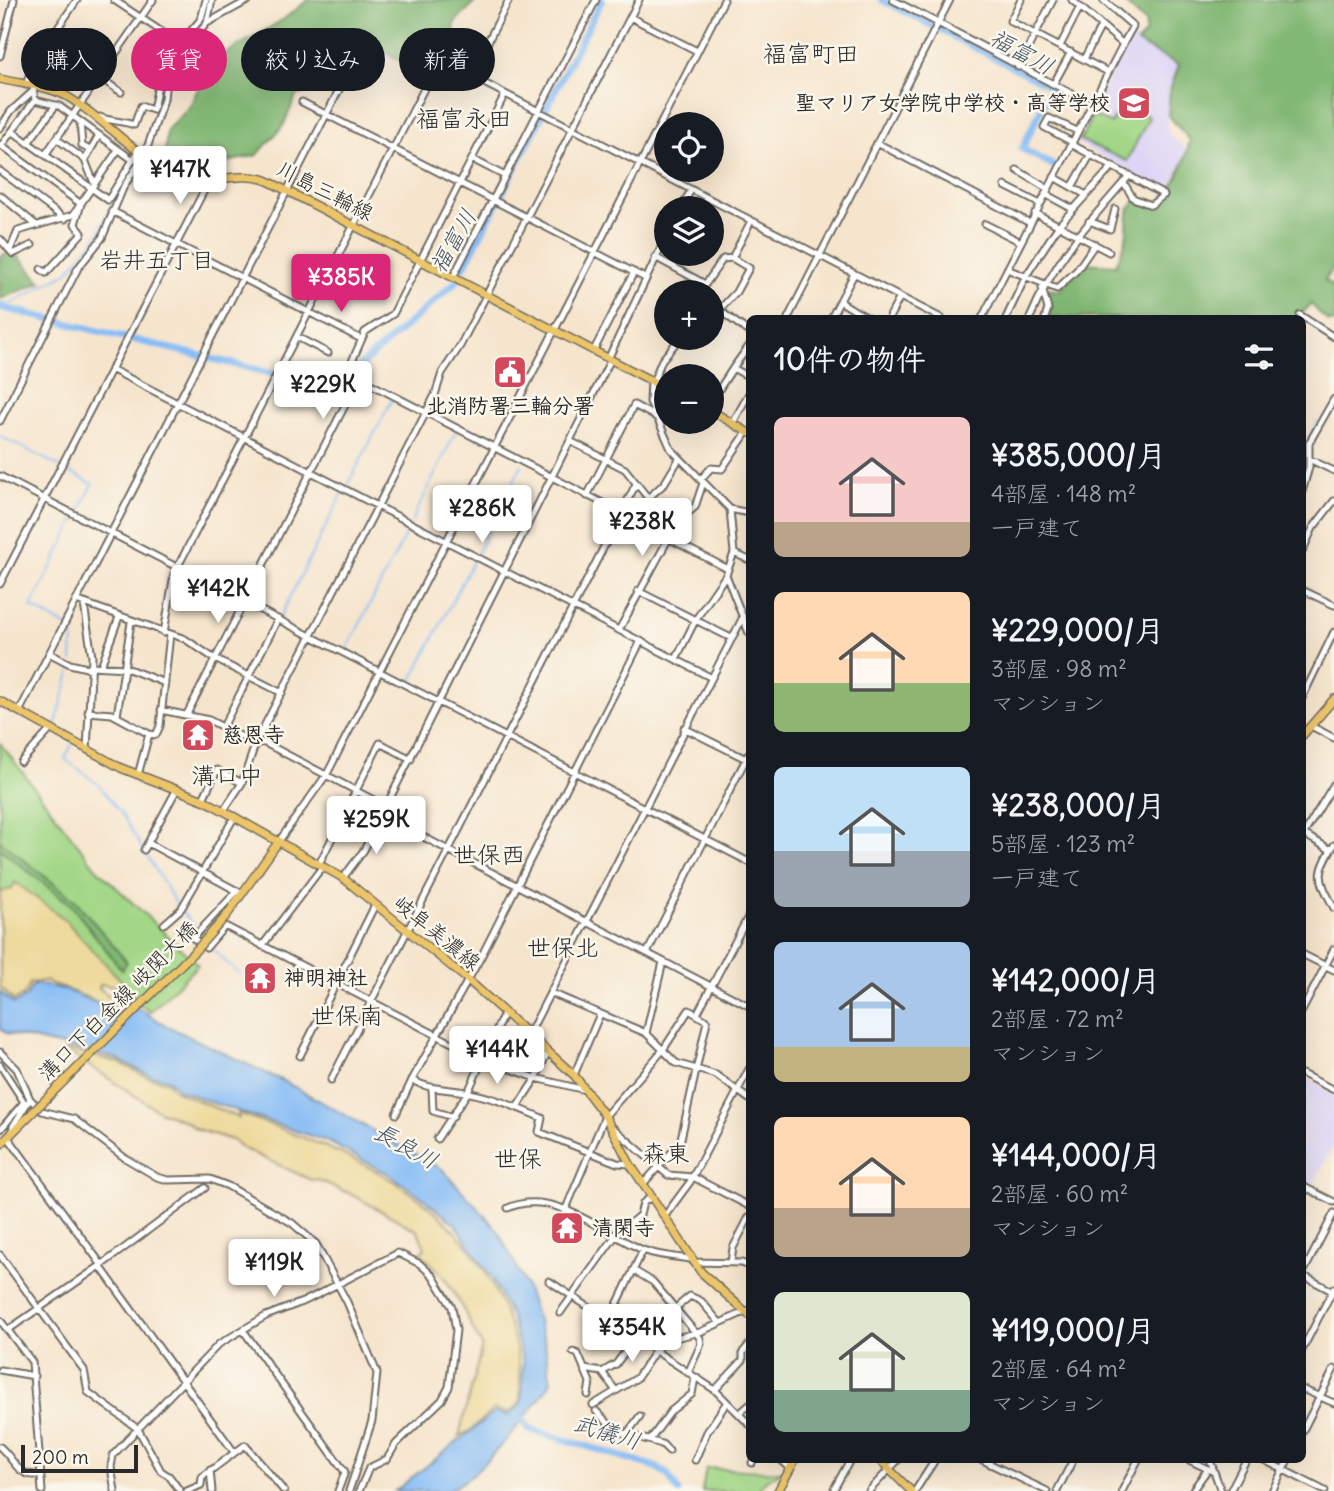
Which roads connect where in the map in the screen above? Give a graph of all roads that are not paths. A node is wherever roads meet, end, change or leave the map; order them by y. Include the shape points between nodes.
1 (14, 0) edge
2 (77, 0) edge
3 (114, 0) edge
4 (153, 0) edge
5 (206, 0) edge
6 (212, 0) edge
7 (249, 0) edge
8 (509, 0) edge
9 (596, 0) edge
10 (639, 0) edge
11 (724, 0) edge
12 (893, 0) edge
13 (950, 0) edge
14 (1021, 0) edge
15 (1054, 0) edge
16 (1072, 0) edge
17 (1103, 0) edge
18 (1080, 7) junction
19 (0, 18) edge
20 (141, 18) junction
21 (630, 18) junction
22 (9, 20) junction
23 (207, 23) junction
24 (936, 26) junction
25 (1101, 26) junction
26 (58, 28) edge
27 (156, 28) edge
28 (193, 28) edge
29 (495, 28) edge
30 (1036, 34) junction
31 (1123, 44) junction
32 (1060, 46) junction
33 (697, 51) junction
34 (1071, 52) junction
35 (117, 53) edge
36 (0, 56) edge
37 (1084, 59) junction
38 (1018, 67) junction
39 (1108, 72) junction
40 (0, 79) edge
41 (21, 85) edge
42 (1053, 85) junction
43 (117, 89) edge
44 (495, 89) edge
45 (28, 91) edge
46 (31, 91) edge
47 (47, 91) edge
48 (91, 91) edge
49 (156, 91) edge
50 (338, 91) edge
51 (423, 91) edge
52 (121, 92) dead end
53 (505, 94) junction
54 (35, 100) junction
55 (302, 102) dead end
56 (1091, 104) junction
57 (56, 105) junction
58 (81, 105) junction
59 (538, 112) junction
60 (326, 114) junction
61 (73, 116) junction
62 (80, 121) junction
63 (0, 128) edge
64 (572, 129) junction
65 (112, 130) junction
66 (12, 131) junction
67 (1077, 131) junction
68 (99, 135) junction
69 (57, 139) junction
70 (104, 139) junction
71 (28, 143) junction
72 (877, 143) junction
73 (1071, 143) junction
74 (1, 146) edge
75 (393, 149) junction
76 (90, 150) junction
77 (118, 150) junction
78 (142, 152) junction
79 (1091, 154) junction
80 (45, 155) junction
81 (472, 159) junction
82 (85, 160) junction
83 (133, 160) junction
84 (640, 163) junction
85 (1113, 166) junction
86 (1017, 170) dead end
87 (0, 171) edge
88 (1130, 175) junction
89 (505, 176) junction
90 (1054, 177) junction
91 (208, 181) junction
92 (459, 183) junction
93 (1124, 183) junction
94 (92, 186) junction
95 (1005, 186) dead end
96 (1072, 187) junction
97 (691, 190) junction
98 (287, 191) junction
99 (1046, 191) junction
100 (0, 195) edge
101 (1086, 195) junction
102 (688, 196) edge
103 (495, 201) junction
104 (81, 204) junction
105 (1040, 204) junction
106 (1073, 209) junction
107 (1115, 209) dead end
108 (112, 211) junction
109 (1035, 213) junction
110 (526, 217) junction
111 (65, 219) junction
112 (751, 221) junction
113 (1089, 221) junction
114 (1030, 223) junction
115 (985, 224) dead end
116 (36, 225) junction
117 (353, 225) junction
118 (1059, 225) junction
119 (1077, 235) junction
120 (0, 239) edge
121 (1021, 242) junction
122 (175, 244) junction
123 (1095, 244) junction
124 (32, 245) dead end
125 (9, 250) junction
126 (595, 252) junction
127 (1109, 252) dead end
128 (0, 254) edge
129 (819, 256) junction
130 (732, 258) junction
131 (654, 259) edge
132 (420, 260) junction
133 (672, 266) edge
134 (41, 269) dead end
135 (1007, 269) junction
136 (634, 272) junction
137 (854, 274) junction
138 (1026, 276) junction
139 (456, 278) junction
140 (645, 278) junction
141 (242, 279) junction
142 (698, 280) edge
143 (708, 280) edge
144 (1043, 286) junction
145 (487, 295) junction
146 (900, 298) junction
147 (841, 302) junction
148 (724, 303) edge
149 (309, 313) junction
150 (790, 315) edge
151 (833, 315) edge
152 (856, 315) edge
153 (891, 315) edge
154 (926, 315) edge
155 (984, 315) edge
156 (1007, 315) edge
157 (1031, 315) edge
158 (1046, 315) edge
159 (724, 316) edge
160 (1306, 319) edge
161 (555, 330) junction
162 (746, 330) edge
163 (1334, 336) edge
164 (296, 337) junction
165 (361, 339) junction
166 (594, 350) junction
167 (670, 350) edge
168 (746, 350) edge
169 (328, 353) dead end
170 (610, 358) junction
171 (733, 368) junction
172 (111, 369) junction
173 (746, 375) edge
174 (359, 380) junction
175 (652, 381) junction
176 (724, 382) edge
177 (746, 399) edge
178 (1334, 399) edge
179 (177, 403) junction
180 (654, 411) edge
181 (426, 414) junction
182 (654, 415) edge
183 (724, 418) edge
184 (0, 421) edge
185 (733, 423) junction
186 (746, 431) edge
187 (666, 434) edge
188 (746, 435) edge
189 (245, 438) junction
190 (572, 442) junction
191 (494, 448) junction
192 (606, 459) junction
193 (679, 459) junction
194 (1309, 459) junction
195 (1334, 471) edge
196 (312, 472) junction
197 (1306, 473) edge
198 (0, 476) edge
199 (553, 478) junction
200 (701, 481) junction
201 (636, 484) junction
202 (587, 496) junction
203 (44, 499) junction
204 (1334, 501) edge
205 (378, 506) junction
206 (730, 509) junction
207 (620, 512) junction
208 (746, 512) edge
209 (110, 533) junction
210 (668, 538) junction
211 (446, 541) junction
212 (1306, 543) edge
213 (734, 552) junction
214 (746, 558) edge
215 (177, 568) junction
216 (506, 572) junction
217 (727, 572) junction
218 (0, 584) edge
219 (638, 591) junction
220 (1306, 592) edge
221 (76, 600) junction
222 (244, 602) junction
223 (83, 604) junction
224 (1334, 605) edge
225 (573, 606) junction
226 (119, 617) junction
227 (743, 617) junction
228 (278, 620) junction
229 (696, 620) junction
230 (131, 622) junction
231 (746, 625) edge
232 (619, 630) junction
233 (1334, 632) edge
234 (167, 634) junction
235 (311, 636) junction
236 (731, 638) junction
237 (641, 642) junction
238 (49, 653) junction
239 (215, 659) junction
240 (676, 659) junction
241 (101, 666) junction
242 (91, 667) junction
243 (126, 668) junction
244 (379, 672) junction
245 (249, 676) junction
246 (710, 677) junction
247 (165, 683) junction
248 (1306, 690) edge
249 (282, 693) junction
250 (1334, 699) edge
251 (0, 701) edge
252 (439, 703) junction
253 (161, 710) junction
254 (19, 712) junction
255 (88, 712) junction
256 (187, 714) junction
257 (117, 716) junction
258 (1306, 724) edge
259 (1311, 726) junction
260 (223, 727) junction
261 (684, 728) junction
262 (51, 729) junction
263 (1306, 732) edge
264 (149, 734) junction
265 (505, 736) junction
266 (1334, 738) edge
267 (256, 742) junction
268 (87, 749) junction
269 (746, 757) edge
270 (411, 759) junction
271 (20, 762) dead end
272 (746, 762) edge
273 (573, 772) junction
274 (327, 774) junction
275 (138, 775) junction
276 (242, 783) junction
277 (1334, 784) edge
278 (177, 789) junction
279 (357, 790) junction
280 (202, 799) junction
281 (385, 806) junction
282 (643, 808) junction
283 (224, 810) junction
284 (381, 815) junction
285 (234, 816) junction
286 (1306, 831) edge
287 (1306, 836) edge
288 (705, 839) junction
289 (279, 841) junction
290 (148, 843) junction
291 (1333, 848) edge
292 (144, 850) dead end
293 (446, 850) junction
294 (746, 860) edge
295 (321, 865) junction
296 (203, 873) junction
297 (343, 878) junction
298 (515, 886) junction
299 (239, 892) junction
300 (375, 905) junction
301 (1334, 908) edge
302 (584, 921) junction
303 (746, 921) edge
304 (164, 924) dead end
305 (407, 931) junction
306 (262, 946) junction
307 (1334, 949) edge
308 (647, 953) junction
309 (1306, 956) edge
310 (663, 962) junction
311 (1325, 966) junction
312 (1334, 970) edge
313 (468, 979) junction
314 (337, 984) junction
315 (712, 987) junction
316 (551, 993) junction
317 (372, 1002) junction
318 (1306, 1003) edge
319 (746, 1004) edge
320 (504, 1013) junction
321 (600, 1014) junction
322 (698, 1014) junction
323 (646, 1033) junction
324 (529, 1034) junction
325 (437, 1035) junction
326 (663, 1050) junction
327 (548, 1051) junction
328 (0, 1052) edge
329 (300, 1056) dead end
330 (483, 1059) junction
331 (0, 1065) edge
332 (698, 1070) junction
333 (746, 1074) edge
334 (574, 1075) junction
335 (1306, 1076) edge
336 (536, 1079) junction
337 (331, 1080) dead end
338 (412, 1080) junction
339 (432, 1089) junction
340 (585, 1090) junction
341 (1334, 1090) edge
342 (737, 1091) junction
343 (468, 1092) junction
344 (746, 1097) edge
345 (28, 1100) junction
346 (517, 1107) junction
347 (396, 1114) dead end
348 (605, 1116) junction
349 (453, 1117) junction
350 (612, 1127) junction
351 (6, 1133) edge
352 (437, 1139) dead end
353 (0, 1145) edge
354 (592, 1151) junction
355 (630, 1164) junction
356 (659, 1168) junction
357 (693, 1177) junction
358 (643, 1185) junction
359 (205, 1188) dead end
360 (1306, 1188) edge
361 (651, 1198) junction
362 (1334, 1202) edge
363 (746, 1204) edge
364 (508, 1208) dead end
365 (565, 1211) junction
366 (1334, 1213) edge
367 (664, 1217) junction
368 (746, 1223) edge
369 (616, 1235) junction
370 (643, 1250) junction
371 (0, 1255) edge
372 (692, 1260) junction
373 (731, 1262) junction
374 (101, 1265) junction
375 (746, 1265) edge
376 (1306, 1267) edge
377 (633, 1270) junction
378 (1306, 1277) edge
379 (549, 1281) dead end
380 (337, 1283) junction
381 (1334, 1290) edge
382 (572, 1295) junction
383 (677, 1307) junction
384 (39, 1308) junction
385 (746, 1310) edge
386 (560, 1313) dead end
387 (746, 1313) edge
388 (610, 1319) junction
389 (0, 1320) edge
390 (719, 1322) junction
391 (8, 1330) junction
392 (243, 1330) junction
393 (696, 1332) junction
394 (636, 1338) junction
395 (1306, 1342) edge
396 (655, 1351) junction
397 (573, 1352) dead end
398 (746, 1352) edge
399 (743, 1360) junction
400 (746, 1363) edge
401 (584, 1369) junction
402 (1334, 1369) edge
403 (0, 1370) edge
404 (602, 1372) junction
405 (688, 1373) junction
406 (34, 1376) junction
407 (695, 1378) junction
408 (184, 1381) junction
409 (715, 1390) junction
410 (616, 1391) junction
411 (1306, 1391) edge
412 (588, 1395) dead end
413 (1320, 1397) junction
414 (727, 1402) junction
415 (1334, 1403) edge
416 (746, 1408) edge
417 (740, 1413) junction
418 (639, 1416) dead end
419 (746, 1420) edge
420 (1306, 1424) edge
421 (138, 1429) junction
422 (626, 1435) junction
423 (650, 1440) junction
424 (0, 1447) edge
425 (669, 1451) dead end
426 (234, 1452) junction
427 (695, 1460) dead end
428 (784, 1463) edge
429 (793, 1463) edge
430 (848, 1463) edge
431 (883, 1463) edge
432 (895, 1463) edge
433 (932, 1463) edge
434 (988, 1463) edge
435 (1071, 1463) edge
436 (1136, 1463) edge
437 (1195, 1463) edge
438 (1211, 1463) edge
439 (1244, 1463) edge
440 (1270, 1463) edge
441 (1286, 1463) edge
442 (790, 1468) junction
443 (1208, 1469) junction
444 (1283, 1469) junction
445 (210, 1470) junction
446 (889, 1470) junction
447 (1214, 1472) junction
448 (39, 1475) junction
449 (834, 1489) dead end
450 (42, 1491) edge
451 (115, 1491) edge
452 (180, 1491) edge
453 (187, 1491) edge
454 (212, 1491) edge
455 (284, 1491) edge
456 (338, 1491) edge
457 (349, 1491) edge
458 (359, 1491) edge
459 (778, 1491) edge
460 (869, 1491) edge
461 (913, 1491) edge
462 (1047, 1491) edge
463 (1057, 1491) edge
464 (1122, 1491) edge
465 (1192, 1491) edge
466 (1221, 1491) edge
467 (1230, 1491) edge
468 (1272, 1491) edge
469 (1325, 1491) edge

1 - 22 street
2 - 26 street
3 - 20 street
4 - 20 street
5 - 28 street
6 - 23 street
7 - 23 street
8 - 29 street
9 - 59 street
10 - 21 street
11 - 33 street
12 - 24 street
13 - 24 street
14 - 30 street via 1010,21
15 - 30 street
16 - 18 street
17 - 31 street via 1133,26
18 - 25 street
18 - 32 street
19 - 22 street
20 - 27 street
20 - 35 street
21 - 33 street
21 - 64 street
22 - 36 street
23 - 78 street via 167,70 164,99
24 - 38 street
24 - 72 street
25 - 31 street
25 - 37 street
30 - 32 street
30 - 38 street
31 - 39 street
32 - 34 street
33 - 84 street
34 - 37 street
34 - 42 street
37 - 39 street
38 - 42 street
39 - 56 street
40 - 41 main road, 川島三輪線
42 - 56 street
43 - 52 street
44 - 53 street
45 - 63 street
46 - 54 street
47 - 58 main road, 川島三輪線
48 - 58 street
49 - 58 street via 153,110 141,106 134,125 118,118 103,119
50 - 60 street
51 - 75 street
53 - 59 street
53 - 81 street
54 - 57 street
54 - 66 street
55 - 60 street
56 - 67 street
57 - 61 street
57 - 71 street
58 - 61 street
58 - 65 main road, 川島三輪線
59 - 64 street
59 - 89 street
60 - 75 street
60 - 98 street
61 - 62 street
61 - 69 street
62 - 68 street
62 - 76 street via 82,146
64 - 84 street
64 - 110 street
65 - 70 street
65 - 78 main road, 川島三輪線
66 - 71 street
66 - 74 street
67 - 73 street
67 - 73 street via 1049,118 1044,127
68 - 70 street
68 - 76 street
69 - 80 street
69 - 82 street
70 - 77 street
71 - 80 street
72 - 114 street
72 - 129 street
73 - 79 street
73 - 90 street
74 - 104 street
75 - 92 street
75 - 117 street
76 - 82 street
77 - 83 street
77 - 94 street
78 - 83 street
78 - 91 main road, 川島三輪線 via 176,174
78 - 108 street
79 - 85 street
79 - 96 street
80 - 94 street
81 - 89 street
81 - 92 street
82 - 94 street
83 - 94 street via 108,200
84 - 97 street
84 - 126 street
85 - 88 street
85 - 101 street
86 - 99 street
87 - 111 street
88 - 93 street
88 - 93 street via 1163,193 1160,201 1151,205 1133,198
89 - 103 street
90 - 96 street
90 - 99 street
91 - 98 main road, 川島三輪線 via 248,175
91 - 122 street
92 - 103 street
92 - 132 street
93 - 113 street
94 - 104 street
95 - 105 street
96 - 101 street
97 - 102 street
97 - 112 street
98 - 117 main road, 川島三輪線
98 - 141 street
99 - 105 street
99 - 106 street
100 - 116 street
101 - 106 street
103 - 110 street
103 - 139 street
104 - 111 street
104 - 134 street via 76,226 82,233 46,273
105 - 109 street
106 - 118 street
107 - 113 street via 1110,229
108 - 122 street
108 - 184 street
109 - 114 street
109 - 118 street
110 - 126 street
110 - 145 street
111 - 116 street
112 - 129 street
112 - 130 street
113 - 119 street
114 - 121 street
115 - 121 street
116 - 125 street via 18,231
117 - 132 main road, 川島三輪線
117 - 149 street
118 - 119 street
118 - 138 street
119 - 123 street
119 - 144 street
120 - 125 street
121 - 135 street
122 - 141 street
122 - 172 street
123 - 127 street
123 - 144 street via 1057,289
124 - 125 street via 13,254
125 - 128 street
126 - 136 street
126 - 161 street
129 - 137 street
129 - 150 street
130 - 143 street via 723,259
130 - 148 street via 749,268
131 - 140 street
132 - 139 main road, 川島三輪線
132 - 165 street via 393,314 369,328
133 - 142 street
135 - 138 street
135 - 155 street
136 - 140 street
136 - 166 street
137 - 146 street
137 - 147 street
138 - 144 street
138 - 156 street
139 - 145 main road, 川島三輪線
140 - 170 street
141 - 149 street
141 - 179 street
144 - 157 street
144 - 158 street
145 - 161 main road, 川島三輪線
145 - 181 street via 442,373
146 - 153 street
146 - 154 street
147 - 151 street
147 - 152 street
149 - 164 street
149 - 165 street
159 - 162 street
160 - 163 street
161 - 166 main road, 川島三輪線
161 - 191 street
164 - 169 street
164 - 189 street
165 - 174 street via 351,372
166 - 170 main road, 川島三輪線
167 - 175 street
168 - 171 street
170 - 175 main road, 川島三輪線
170 - 190 street
171 - 173 street
171 - 176 street
172 - 179 street
172 - 203 street
174 - 181 street
174 - 196 street
175 - 180 street
177 - 185 street
178 - 194 street via 1310,438
179 - 189 street
179 - 209 street
181 - 191 street
181 - 205 street
182 - 192 street via 634,405
183 - 185 main road
185 - 186 main road
187 - 193 street
188 - 200 street via 722,468 711,468
189 - 196 street
189 - 215 street
190 - 192 street
190 - 199 street
191 - 199 street
191 - 211 street
192 - 201 street via 631,474
192 - 202 street
193 - 200 street
193 - 201 street via 664,485 648,498
194 - 195 street
194 - 197 street
196 - 205 street
196 - 222 street
198 - 203 street
199 - 202 street
199 - 216 street
200 - 206 street
200 - 210 street via 695,507 678,521
201 - 207 street
202 - 207 street
203 - 209 street
203 - 218 street
204 - 212 street
205 - 211 street
205 - 235 street
206 - 208 street
206 - 213 street
207 - 225 street
209 - 215 street
209 - 221 street
210 - 217 street
210 - 219 street
211 - 216 street
211 - 244 street
213 - 214 street
213 - 217 street
215 - 222 street
215 - 234 street
216 - 225 street
216 - 252 street
217 - 227 street
217 - 229 street
219 - 229 street
219 - 232 street
220 - 224 street
221 - 223 street
221 - 238 street
222 - 228 street
222 - 239 street
223 - 226 street
223 - 242 street
225 - 232 street
225 - 265 street
226 - 230 street
226 - 241 street
227 - 231 street
227 - 236 street
228 - 235 street
228 - 245 street
229 - 236 street
229 - 240 street
230 - 234 street
230 - 243 street
232 - 237 street
233 - 248 street
234 - 239 street via 185,639
234 - 247 street
235 - 244 street
235 - 249 street
236 - 246 street
237 - 240 street
237 - 273 street
238 - 242 street via 72,665
238 - 254 street
239 - 245 street
239 - 256 street
240 - 246 street
241 - 242 street
241 - 243 street
242 - 255 street
243 - 247 street
243 - 257 street
244 - 252 street
244 - 274 street
245 - 249 street
245 - 260 street
246 - 261 street
247 - 253 street
249 - 267 street
250 - 259 main road
251 - 254 main road, 岐阜美濃線
252 - 265 street
252 - 270 street
253 - 256 street
253 - 264 street via 156,735
254 - 262 main road, 岐阜美濃線
255 - 257 street
255 - 268 street
256 - 260 street
257 - 264 street
258 - 259 main road
259 - 263 main road
259 - 266 street
260 - 267 street
261 - 269 street
261 - 282 street
262 - 268 main road, 岐阜美濃線
262 - 271 street
264 - 275 street
265 - 273 street
265 - 293 street
267 - 274 street
267 - 276 street
268 - 275 main road, 岐阜美濃線
270 - 279 street via 380,743
270 - 281 street
272 - 288 street
273 - 282 street
273 - 298 street
274 - 279 street
274 - 289 street
275 - 278 main road, 岐阜美濃線
276 - 280 street via 217,770
276 - 283 street
277 - 286 street
278 - 280 main road, 岐阜美濃線
278 - 290 street
279 - 281 street
279 - 295 street
280 - 283 main road, 岐阜美濃線
281 - 284 street
282 - 288 street
282 - 302 street
283 - 285 main road, 岐阜美濃線
284 - 293 street
284 - 297 street
285 - 289 main road, 岐阜美濃線
285 - 296 street
287 - 291 street
288 - 294 street
288 - 308 street
289 - 295 main road, 岐阜美濃線
289 - 299 main road, 溝口下白金線 岐関大橋
290 - 292 street
290 - 296 street
291 - 301 street via 1321,866 1324,892
293 - 298 street
293 - 305 street
295 - 297 main road, 岐阜美濃線
295 - 306 street
296 - 299 street
296 - 304 street via 180,910
297 - 300 main road, 岐阜美濃線
298 - 302 street
298 - 313 street
299 - 306 street via 193,938 206,948 225,926
299 - 351 main road, 溝口下白金線 岐関大橋, bridge via 227,915 197,949 34,1111
300 - 305 main road, 岐阜美濃線
300 - 314 street
302 - 308 street
302 - 316 street
303 - 315 street
305 - 313 main road, 岐阜美濃線
305 - 317 street
306 - 314 street
307 - 311 street
308 - 310 street
309 - 311 street
310 - 315 street
310 - 323 street
311 - 312 street
311 - 318 street
313 - 320 main road, 岐阜美濃線
313 - 325 street
314 - 317 street
314 - 329 street
315 - 319 street
315 - 322 street
316 - 321 street
316 - 324 street
317 - 325 street
317 - 337 street
320 - 324 main road, 岐阜美濃線
320 - 330 street
321 - 323 street
321 - 334 street
322 - 326 street via 689,1010
322 - 332 street via 707,1021
323 - 326 street
324 - 327 main road, 岐阜美濃線
325 - 330 street
325 - 338 street
326 - 332 street via 683,1068
326 - 348 street
327 - 334 main road, 岐阜美濃線
327 - 336 street
328 - 345 street via 17,1069
330 - 336 street
330 - 343 street
331 - 345 street
332 - 342 street via 716,1074
332 - 356 street via 680,1143
333 - 342 street
334 - 340 main road, 岐阜美濃線
335 - 341 street
336 - 340 street
336 - 346 street
338 - 339 street
338 - 347 street
339 - 343 street
339 - 349 street via 433,1111
340 - 348 main road, 岐阜美濃線
342 - 344 street
342 - 357 street
343 - 346 street
343 - 349 street
345 - 351 street
345 - 351 street
345 - 380 street via 42,1111 74,1119 145,1172 168,1180 219,1182 292,1223 316,1244
346 - 354 street via 544,1120 539,1132
348 - 350 main road, 岐阜美濃線
348 - 354 street
349 - 352 street
350 - 355 main road, 岐阜美濃線
350 - 356 street
351 - 353 main road, 溝口下白金線 岐関大橋
351 - 374 street
354 - 355 street
354 - 365 street
355 - 358 main road, 岐阜美濃線
356 - 357 street via 673,1177
356 - 358 street
357 - 363 street
357 - 367 street
358 - 361 main road, 岐阜美濃線
359 - 374 street
360 - 362 street
361 - 367 main road, 岐阜美濃線
361 - 369 street via 643,1203 640,1215
364 - 365 street via 541,1203
365 - 369 street
366 - 376 street
367 - 372 main road, 岐阜美濃線
368 - 373 street
369 - 370 street
369 - 382 street
370 - 372 street
370 - 377 street
371 - 384 street
372 - 373 street
372 - 385 main road, 岐阜美濃線 via 707,1279
373 - 375 street
374 - 384 street
374 - 408 street
377 - 383 street via 653,1282
377 - 388 street
378 - 381 street
379 - 382 street
380 - 392 street
380 - 457 street via 371,1355 378,1382 372,1421
380 - 458 street via 392,1254 407,1255 433,1276 456,1317 447,1395 396,1444 387,1459 369,1468
381 - 395 street
382 - 386 street
382 - 388 street
383 - 390 street via 690,1296 701,1301
383 - 393 street
384 - 391 street
384 - 421 street via 84,1370 88,1392
387 - 390 street
388 - 394 street
389 - 391 street
390 - 393 street
391 - 406 street via 32,1362
392 - 408 street via 219,1344
392 - 456 street via 345,1472
393 - 396 street via 671,1338
393 - 405 street via 701,1344
394 - 396 street
394 - 404 street via 616,1364
396 - 405 street
396 - 410 street via 637,1378
397 - 401 street
398 - 399 street
399 - 400 street
399 - 409 street
401 - 404 street
401 - 412 street via 590,1382
402 - 413 street
403 - 406 street
404 - 410 street
405 - 407 street
406 - 448 street
407 - 409 street
407 - 423 street via 692,1394 671,1411
408 - 421 street
408 - 426 street
409 - 414 street
410 - 422 street via 594,1408 612,1429
411 - 413 street
413 - 415 street
413 - 420 street
414 - 417 street
414 - 427 street
416 - 417 street
417 - 419 street
418 - 422 street
421 - 451 street via 111,1461
421 - 452 street via 161,1471
422 - 423 street
423 - 425 street
424 - 448 street via 16,1469 28,1476
426 - 445 street
426 - 455 street via 248,1445
428 - 442 street
429 - 442 main road
430 - 449 street
431 - 446 main road
432 - 446 street
433 - 461 street
434 - 462 street
435 - 463 street
436 - 464 street
437 - 443 street
438 - 447 street
439 - 467 street
440 - 444 street
441 - 444 street
442 - 459 main road
443 - 447 street
443 - 465 street
444 - 468 street
444 - 469 street
445 - 453 street via 201,1485
445 - 454 street
446 - 460 street
446 - 461 main road
447 - 466 street
448 - 450 street

